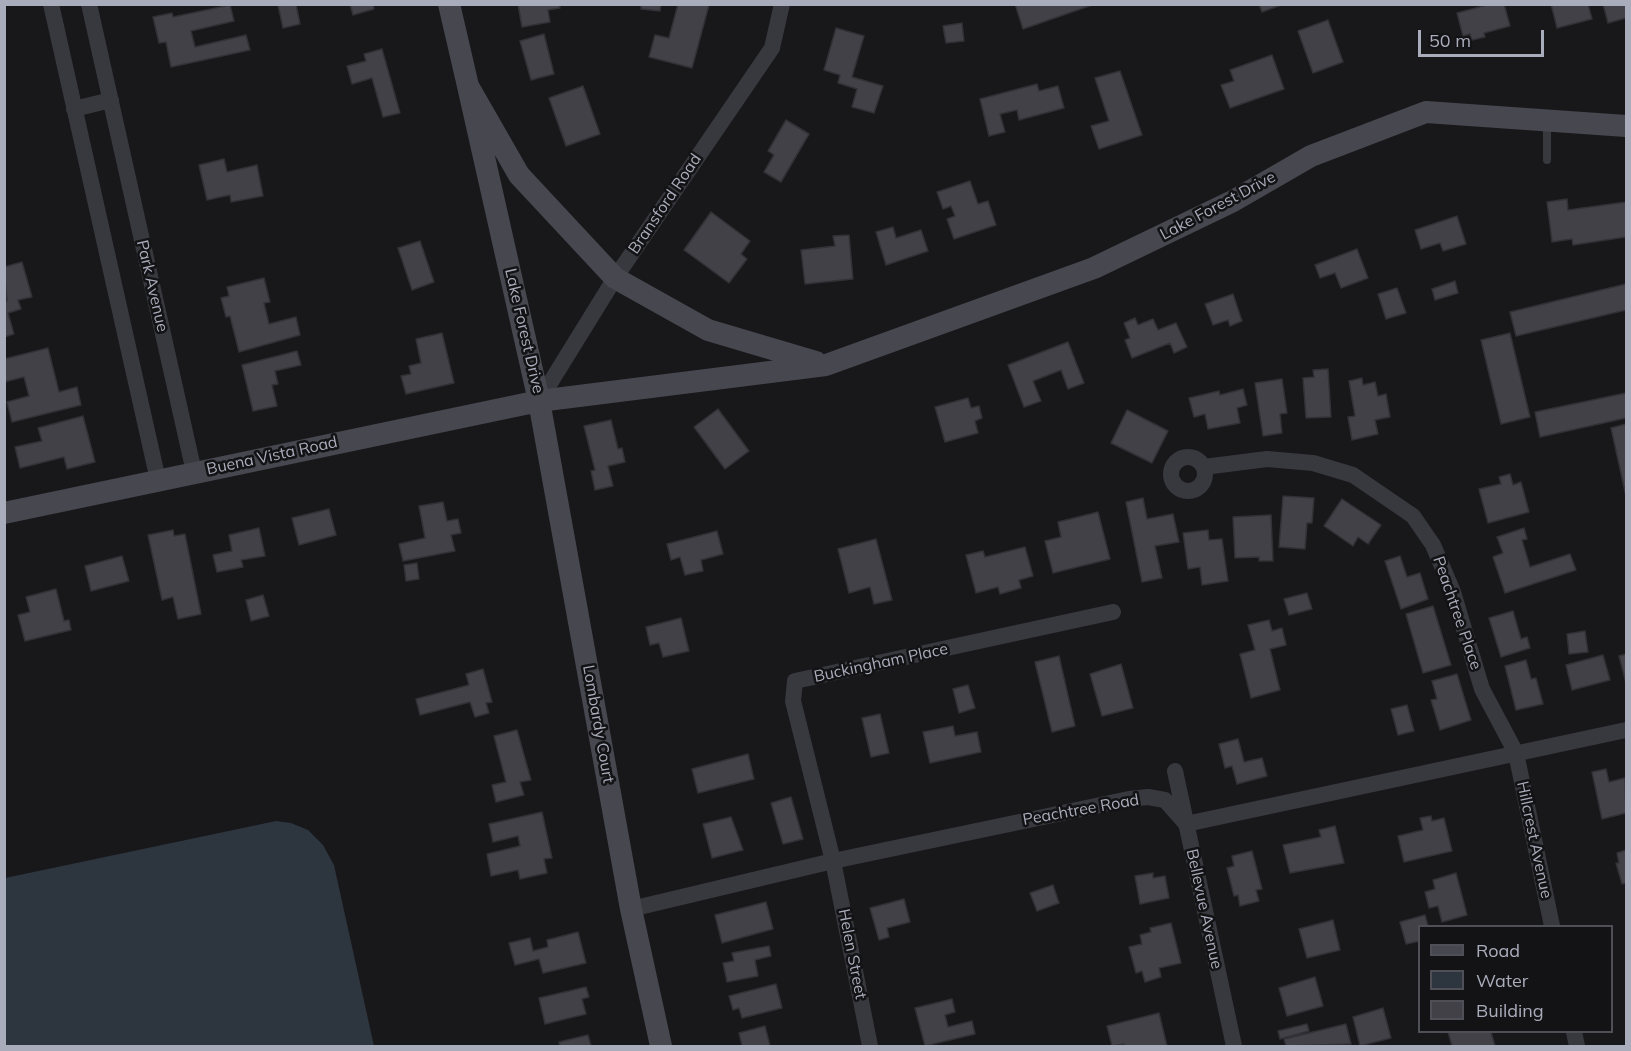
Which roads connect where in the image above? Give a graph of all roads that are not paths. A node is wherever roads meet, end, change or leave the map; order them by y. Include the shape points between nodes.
1 (51, 4) edge
2 (89, 4) edge
3 (449, 4) edge
4 (782, 4) edge
5 (468, 86) junction
6 (111, 100) junction
7 (74, 109) junction
8 (1547, 121) junction
9 (1625, 128) edge
10 (1546, 160) dead end
11 (615, 278) junction
12 (826, 365) junction
13 (539, 401) junction
14 (1204, 467) dead end
15 (194, 472) junction
16 (158, 480) junction
17 (4, 513) edge
18 (1113, 612) dead end
19 (1626, 730) edge
20 (1516, 753) junction
21 (1175, 771) dead end
22 (1186, 824) junction
23 (833, 861) junction
24 (631, 909) junction
25 (1552, 925) edge
26 (660, 1047) edge
27 (870, 1047) edge
28 (1234, 1047) edge

1 - 7 street
2 - 6 street, Park Avenue
3 - 5 street, Lake Forest Drive
4 - 11 street, Bransford Road via 772,48
5 - 11 street, Lake Forest Drive via 519,175
5 - 13 street, Lake Forest Drive
6 - 7 street
6 - 15 street, Park Avenue
7 - 16 street
8 - 9 street, Lake Forest Drive
8 - 10 lane
8 - 12 street, Lake Forest Drive via 1426,112 1311,156 1233,201 1094,268
11 - 12 street, Lake Forest Drive via 708,330
11 - 13 street, Bransford Road
12 - 13 street, Lake Forest Drive
13 - 15 street, Buena Vista Road
13 - 24 street, Lombardy Court
14 - 20 street, Peachtree Place via 1267,459 1313,463 1353,475 1413,516 1433,545 1449,582 1482,688
15 - 16 street, Buena Vista Road
16 - 17 street, Buena Vista Road
18 - 23 street, Buckingham Place via 795,681 793,701
19 - 20 street
20 - 22 street
20 - 25 street, Hillcrest Avenue
21 - 22 street, Bellevue Avenue
22 - 23 street, Peachtree Road via 1165,800 1148,797
22 - 28 street, Bellevue Avenue
23 - 24 street, Peachtree Road
23 - 27 street, Helen Street
24 - 26 street, Lombardy Court

